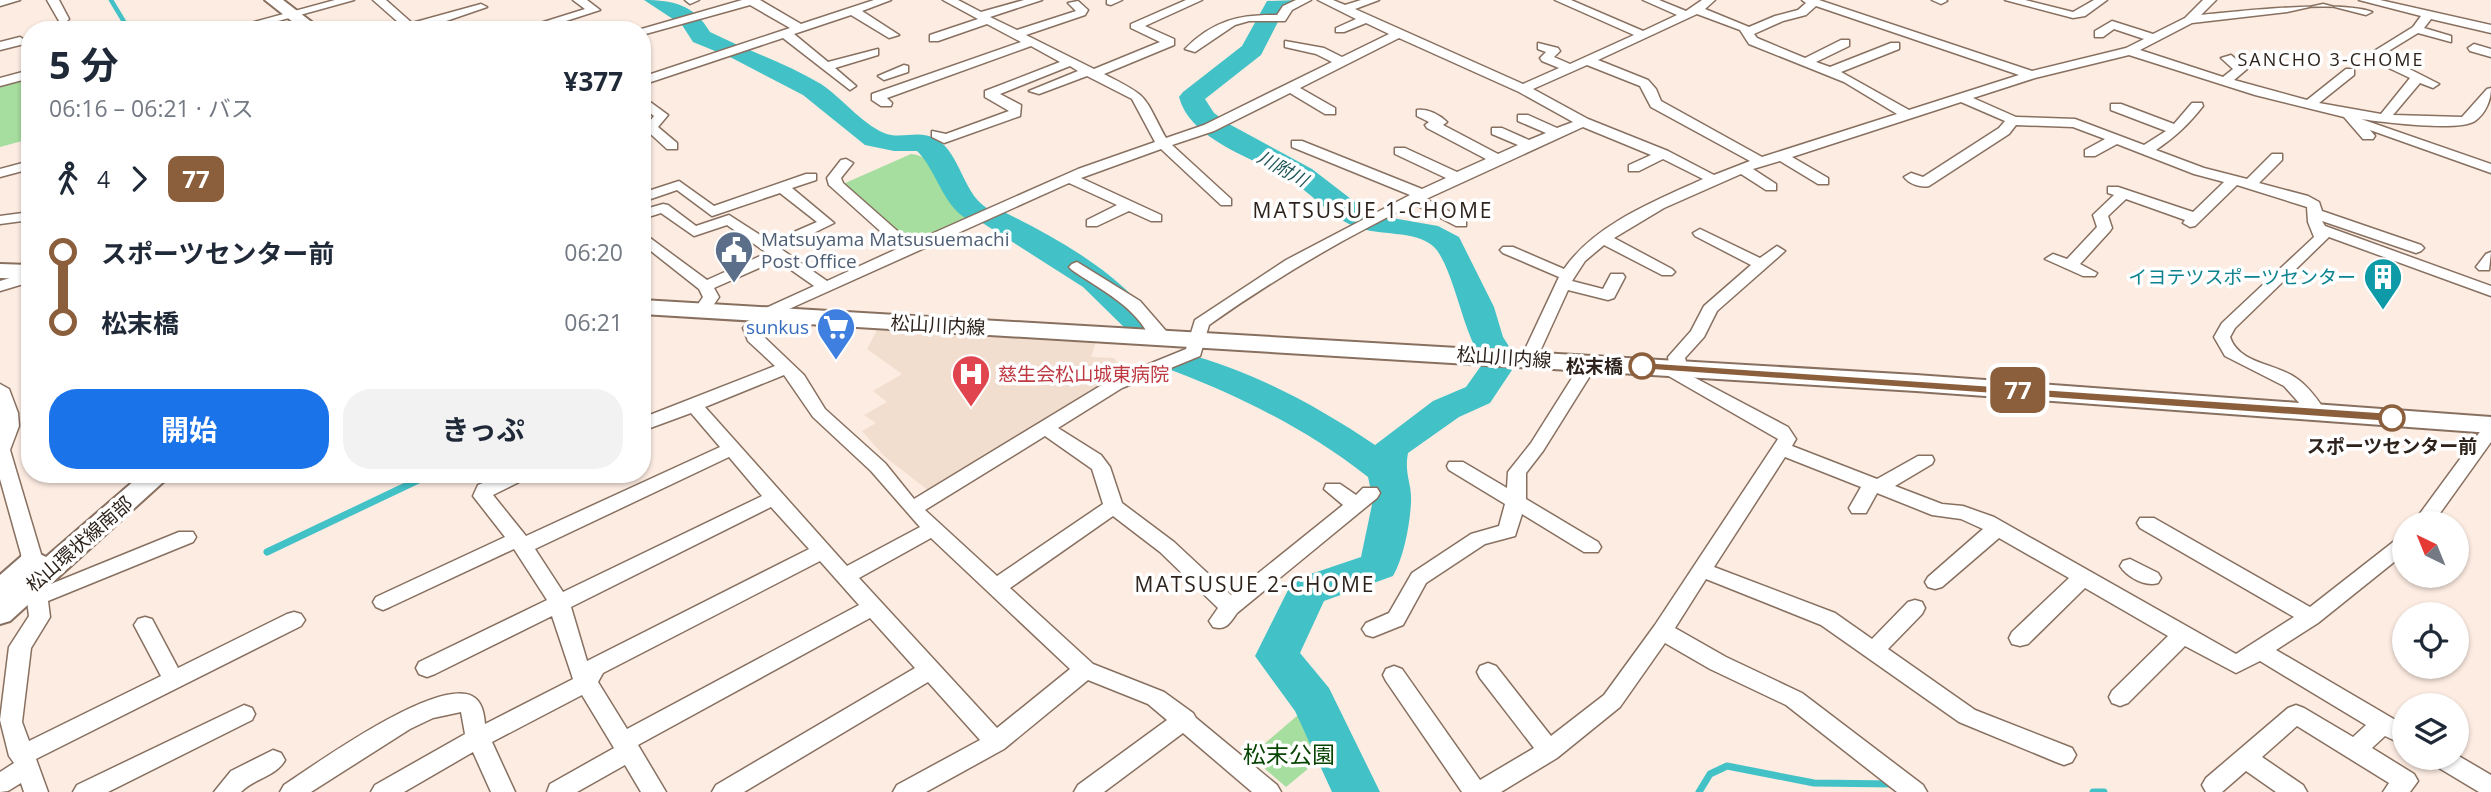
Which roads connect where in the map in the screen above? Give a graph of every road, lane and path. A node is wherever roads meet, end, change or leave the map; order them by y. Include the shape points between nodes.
1 (14, 0) edge
2 (52, 0) edge
3 (273, 0) edge
4 (348, 0) edge
5 (379, 0) edge
6 (579, 0) edge
7 (885, 0) edge
8 (949, 0) edge
9 (1036, 0) edge
10 (1196, 0) edge
11 (1305, 0) edge
12 (1324, 0) edge
13 (1373, 0) edge
14 (1561, 0) edge
15 (1650, 0) edge
16 (1709, 0) edge
17 (2254, 0) edge
18 (2325, 0) edge
19 (746, 1) edge
20 (1811, 1) edge
21 (2202, 2) edge
22 (0, 3) edge
23 (1074, 3) dead end
24 (2014, 4) edge
25 (2099, 6) edge
26 (2365, 6) edge
27 (2296, 7) junction
28 (481, 8) dead end
29 (1344, 9) junction
30 (853, 11) junction
31 (1692, 12) junction
32 (293, 14) junction
33 (2332, 17) dead end
34 (984, 18) junction
35 (63, 19) dead end
36 (1365, 19) junction
37 (2189, 20) junction
38 (265, 21) edge
39 (302, 21) edge
40 (404, 21) edge
41 (436, 21) edge
42 (562, 21) edge
43 (2400, 22) dead end
44 (2423, 22) junction
45 (651, 29) edge
46 (801, 29) junction
47 (2491, 29) edge
48 (1340, 30) dead end
49 (1746, 31) junction
50 (786, 34) junction
51 (1017, 34) junction
52 (1398, 34) junction
53 (2099, 34) dead end
54 (893, 35) dead end
55 (1314, 35) dead end
56 (1643, 35) junction
57 (934, 38) dead end
58 (2153, 38) junction
59 (2447, 39) dead end
60 (20, 41) dead end
61 (1032, 42) junction
62 (1845, 43) dead end
63 (0, 46) edge
64 (1542, 46) dead end
65 (1895, 46) dead end
66 (2474, 48) dead end
67 (1191, 49) dead end
68 (2130, 51) junction
69 (874, 52) dead end
70 (2491, 53) edge
71 (2227, 58) dead end
72 (2381, 58) junction
73 (1340, 61) junction
74 (1586, 61) junction
75 (1070, 62) junction
76 (1806, 62) junction
77 (825, 67) junction
78 (1569, 68) junction
79 (1831, 71) junction
80 (894, 73) dead end
81 (1091, 73) junction
82 (2031, 75) junction
83 (21, 76) edge
84 (651, 77) edge
85 (2418, 77) junction
86 (2225, 81) junction
87 (0, 82) edge
88 (913, 84) junction
89 (2433, 84) dead end
90 (850, 86) dead end
91 (1289, 87) junction
92 (1523, 89) junction
93 (1035, 91) dead end
94 (1960, 97) junction
95 (878, 98) dead end
96 (2488, 103) edge
97 (2310, 104) junction
98 (2197, 106) dead end
99 (651, 107) edge
100 (2116, 107) dead end
101 (1330, 111) dead end
102 (1422, 113) dead end
103 (1907, 114) junction
104 (1523, 118) dead end
105 (2353, 118) junction
106 (2384, 118) junction
107 (2012, 121) junction
108 (1583, 122) junction
109 (651, 128) edge
110 (651, 128) edge
111 (2177, 130) junction
112 (1497, 131) dead end
113 (1556, 133) junction
114 (937, 134) dead end
115 (2368, 136) dead end
116 (1315, 138) dead end
117 (2116, 139) junction
118 (1164, 145) junction
119 (1528, 145) junction
120 (672, 146) dead end
121 (2146, 150) junction
122 (1400, 151) dead end
123 (2090, 153) dead end
124 (1663, 154) junction
125 (1780, 155) junction
126 (2277, 157) dead end
127 (1498, 160) junction
128 (1761, 162) junction
129 (846, 163) dead end
130 (21, 167) edge
131 (1634, 168) dead end
132 (1742, 168) junction
133 (2491, 169) edge
134 (0, 173) edge
135 (811, 177) dead end
136 (1911, 177) dead end
137 (1069, 178) junction
138 (1458, 178) junction
139 (1714, 180) junction
140 (1823, 181) dead end
141 (2241, 183) junction
142 (782, 187) junction
143 (1771, 187) dead end
144 (651, 195) edge
145 (1420, 197) junction
146 (1226, 202) dead end
147 (1129, 205) junction
148 (651, 212) edge
149 (2314, 213) junction
150 (21, 217) edge
151 (1156, 218) dead end
152 (0, 220) edge
153 (1092, 223) dead end
154 (1461, 223) dead end
155 (2320, 229) junction
156 (1699, 233) dead end
157 (1604, 239) junction
158 (651, 243) edge
159 (2416, 248) dead end
160 (909, 249) junction
161 (1508, 250) dead end
162 (774, 251) junction
163 (1777, 251) dead end
164 (2053, 258) dead end
165 (1761, 264) junction
166 (2070, 265) junction
167 (1077, 267) dead end
168 (0, 271) edge
169 (1666, 273) dead end
170 (2089, 273) dead end
171 (21, 274) edge
172 (1617, 277) dead end
173 (21, 278) edge
174 (1567, 279) junction
175 (0, 286) edge
176 (705, 286) junction
177 (824, 287) junction
178 (2491, 291) edge
179 (651, 307) edge
180 (702, 310) junction
181 (763, 315) junction
182 (1157, 337) junction
183 (1197, 338) junction
184 (1522, 358) junction
185 (1590, 363) junction
186 (785, 368) junction
187 (1671, 368) junction
188 (0, 389) edge
189 (694, 405) junction
190 (2317, 412) junction
191 (651, 422) edge
192 (1044, 427) junction
193 (2491, 427) edge
194 (5, 436) edge
195 (731, 449) junction
196 (1782, 449) junction
197 (1925, 460) dead end
198 (1455, 466) dead end
199 (127, 483) edge
200 (148, 483) edge
201 (498, 483) edge
202 (1875, 486) junction
203 (1333, 489) dead end
204 (774, 498) junction
205 (1516, 501) junction
206 (1113, 506) junction
207 (1859, 508) dead end
208 (912, 509) junction
209 (2432, 511) edge
210 (2147, 523) dead end
211 (933, 528) junction
212 (1997, 528) junction
213 (186, 537) dead end
214 (520, 542) junction
215 (1591, 547) dead end
216 (822, 551) junction
217 (2392, 553) edge
218 (2130, 566) dead end
219 (1700, 569) junction
220 (845, 576) junction
221 (2083, 577) junction
222 (2151, 578) dead end
223 (35, 580) junction
224 (1934, 582) dead end
225 (996, 587) junction
226 (0, 591) edge
227 (383, 601) dead end
228 (559, 602) junction
229 (872, 607) junction
230 (1914, 608) dead end
231 (0, 613) edge
232 (2311, 617) junction
233 (294, 620) dead end
234 (145, 625) dead end
235 (1373, 629) dead end
236 (1662, 631) junction
237 (2183, 634) junction
238 (2020, 638) dead end
239 (1875, 649) junction
240 (2259, 650) junction
241 (427, 668) dead end
242 (931, 669) junction
243 (1085, 670) junction
244 (1488, 672) dead end
245 (1394, 675) dead end
246 (174, 680) junction
247 (587, 682) junction
248 (2120, 697) dead end
249 (244, 714) dead end
250 (1185, 719) junction
251 (2383, 723) junction
252 (2392, 729) edge
253 (478, 738) junction
254 (996, 742) junction
255 (626, 747) junction
256 (2355, 750) junction
257 (1549, 751) junction
258 (2064, 755) dead end
259 (2245, 758) junction
260 (273, 760) dead end
261 (24, 762) junction
262 (2462, 770) edge
263 (0, 784) edge
264 (2214, 785) dead end
265 (1909, 786) edge
266 (2491, 787) edge
267 (558, 791) edge
268 (36, 792) edge
269 (85, 792) edge
270 (226, 792) edge
271 (292, 792) edge
272 (383, 792) edge
273 (503, 792) edge
274 (654, 792) edge
275 (724, 792) edge
276 (905, 792) edge
277 (1086, 792) edge
278 (1269, 792) edge
279 (1475, 792) edge
280 (1481, 792) edge
281 (2295, 792) edge
282 (2395, 792) edge

1 - 22 street
2 - 35 street
3 - 32 main road
4 - 32 street
5 - 40 street
6 - 42 street via 594,10
7 - 30 street
8 - 34 street
9 - 34 street
10 - 81 street via 1135,26 1170,43
11 - 67 street via 1287,8 1281,19 1231,22
12 - 29 street
13 - 29 street
14 - 56 street
15 - 31 street
16 - 31 street
17 - 27 street
18 - 26 street
18 - 27 street
19 - 45 street
19 - 46 street
20 - 49 street via 1802,13
20 - 82 street
21 - 37 street
23 - 51 street via 1081,13
24 - 25 street via 2073,15
26 - 44 street
27 - 33 street
27 - 37 street
28 - 41 street
29 - 36 street
30 - 46 street
30 - 54 street
31 - 49 street
31 - 56 street
32 - 38 street
32 - 39 main road
34 - 51 street
34 - 57 street
36 - 48 street
36 - 52 street
37 - 58 street
43 - 44 street
44 - 47 street
44 - 59 street
44 - 72 street
46 - 50 street
49 - 76 street via 1753,41
50 - 77 street
50 - 84 street
51 - 61 street
52 - 73 street
52 - 92 street
53 - 58 street via 2112,25
55 - 73 street via 1294,46
56 - 74 street
58 - 68 street
60 - 63 street
61 - 75 street
61 - 88 street
62 - 76 street
64 - 78 street via 1554,51 1546,58
65 - 79 street
66 - 70 street
68 - 82 street
68 - 86 street
69 - 77 street
71 - 86 street via 2241,69
72 - 85 street
72 - 97 street via 2365,71 2343,70
73 - 91 street
74 - 78 street
74 - 128 street via 1644,83 1656,103
75 - 81 street
75 - 114 street via 990,94 1016,108 1015,113 944,139
76 - 79 street
77 - 90 street
78 - 92 street
79 - 103 street
80 - 88 street
81 - 93 street
81 - 118 street via 1143,102
82 - 94 street
83 - 87 street
85 - 89 street
85 - 106 street
86 - 97 street
88 - 95 street
91 - 101 street
91 - 118 street via 1209,128
92 - 108 street
94 - 103 street
94 - 107 street
96 - 106 street via 2464,121
97 - 105 street
98 - 111 street
99 - 109 street via 661,115
100 - 111 street
102 - 127 street via 1440,122 1432,125 1468,150
103 - 125 street
104 - 113 street
105 - 106 street
105 - 115 street
105 - 133 street
107 - 117 street via 2075,124
107 - 136 street via 2004,131 1924,183
108 - 113 street
108 - 124 street
110 - 120 street
111 - 121 street
112 - 119 street
113 - 119 street
116 - 145 street via 1300,145
117 - 121 street
117 - 123 street
118 - 137 street
118 - 146 street
119 - 127 street
121 - 141 street
122 - 138 street
124 - 131 street
124 - 139 street
125 - 128 street
125 - 140 street
126 - 141 street
127 - 138 street
128 - 132 street
129 - 160 street via 834,178 836,186
130 - 134 street
132 - 139 street
132 - 143 street
135 - 142 street
137 - 147 street
137 - 160 street
138 - 145 street
139 - 157 street
141 - 149 street via 2303,199 2314,205
141 - 166 street via 2192,221 2119,192 2101,215 2105,228
142 - 144 street via 712,212 679,185
142 - 162 street via 827,223
145 - 154 street
145 - 183 street via 1296,260 1201,323
147 - 151 street
147 - 153 street
148 - 162 street via 663,208 694,232 729,219
149 - 155 street
149 - 159 street
150 - 152 street
155 - 178 street
155 - 190 street via 2321,238 2228,326 2222,337 2233,355 2286,379
156 - 165 street
157 - 169 street
157 - 174 street via 1579,259
158 - 176 street
160 - 177 street
161 - 174 street
162 - 176 street
162 - 177 street
163 - 165 street
164 - 166 street
165 - 187 street via 1710,309
166 - 170 street
167 - 182 street via 1134,304 1158,331
168 - 171 main road
172 - 174 street via 1608,295
173 - 175 street
174 - 184 street
176 - 180 street via 711,297
177 - 181 street
179 - 180 main road, 松山川内線
180 - 181 main road, 松山川内線
181 - 182 main road, 松山川内線
181 - 186 street via 751,328 754,337
182 - 183 main road, 松山川内線
183 - 184 main road, 松山川内線
183 - 192 street via 1194,352 1116,384
184 - 185 main road, 松山川内線
185 - 187 main road, 松山川内線
185 - 205 street via 1517,471
186 - 189 street
186 - 208 street via 798,379 819,413 878,467
187 - 190 main road, 松山川内線
187 - 196 street via 1782,430 1787,439
188 - 194 street via 12,429
189 - 191 street
189 - 195 street
190 - 193 main road, 松山川内線
192 - 206 street via 1101,467
192 - 208 street
193 - 209 street
194 - 223 street via 1,450
195 - 204 street
195 - 214 street
196 - 202 street
196 - 219 street
197 - 202 street
198 - 205 street
199 - 223 main road, 松山環状線南部
200 - 223 main road, 松山環状線南部
201 - 214 street via 483,496
202 - 207 street
202 - 212 street via 1939,510 1974,516
203 - 206 street via 1363,499 1225,614 1167,547
204 - 216 street
204 - 228 street
205 - 215 street
205 - 235 street via 1508,531 1478,539 1419,578 1396,619
206 - 225 street
208 - 211 street
210 - 232 street
211 - 220 street
211 - 225 street
212 - 221 street
212 - 224 street
213 - 223 street
214 - 227 street
214 - 228 street
216 - 220 street
216 - 247 street via 595,667
217 - 232 street
218 - 222 street
219 - 236 street
219 - 239 street via 1828,619
220 - 229 street
221 - 237 street
221 - 238 street
223 - 226 main road, 松山環状線南部
223 - 231 main road, 松山環状線南部
223 - 261 street via 40,617 20,648 11,722
225 - 243 street
228 - 241 street
228 - 247 street via 579,671
229 - 242 street
229 - 255 street
230 - 239 street
232 - 240 street
233 - 246 street
234 - 246 street
236 - 257 street via 1612,701
236 - 265 street via 1789,696
237 - 240 street via 2236,665
237 - 248 street
239 - 258 street via 1967,716
240 - 251 street
242 - 254 street
242 - 275 street
243 - 250 street via 1156,698
243 - 254 street
244 - 257 street
245 - 279 street
246 - 261 street
247 - 253 street
247 - 255 street
249 - 269 street via 218,736
250 - 277 street
250 - 278 street
251 - 252 street
251 - 256 street
253 - 271 street via 467,703 438,706 357,747
253 - 272 street via 419,781
253 - 273 street
254 - 276 street
255 - 267 street
255 - 274 street
256 - 259 street via 2295,713
256 - 282 street via 2406,781
257 - 280 street
259 - 264 street
259 - 281 street
260 - 270 street via 239,778
261 - 263 street
261 - 268 street
262 - 266 street

